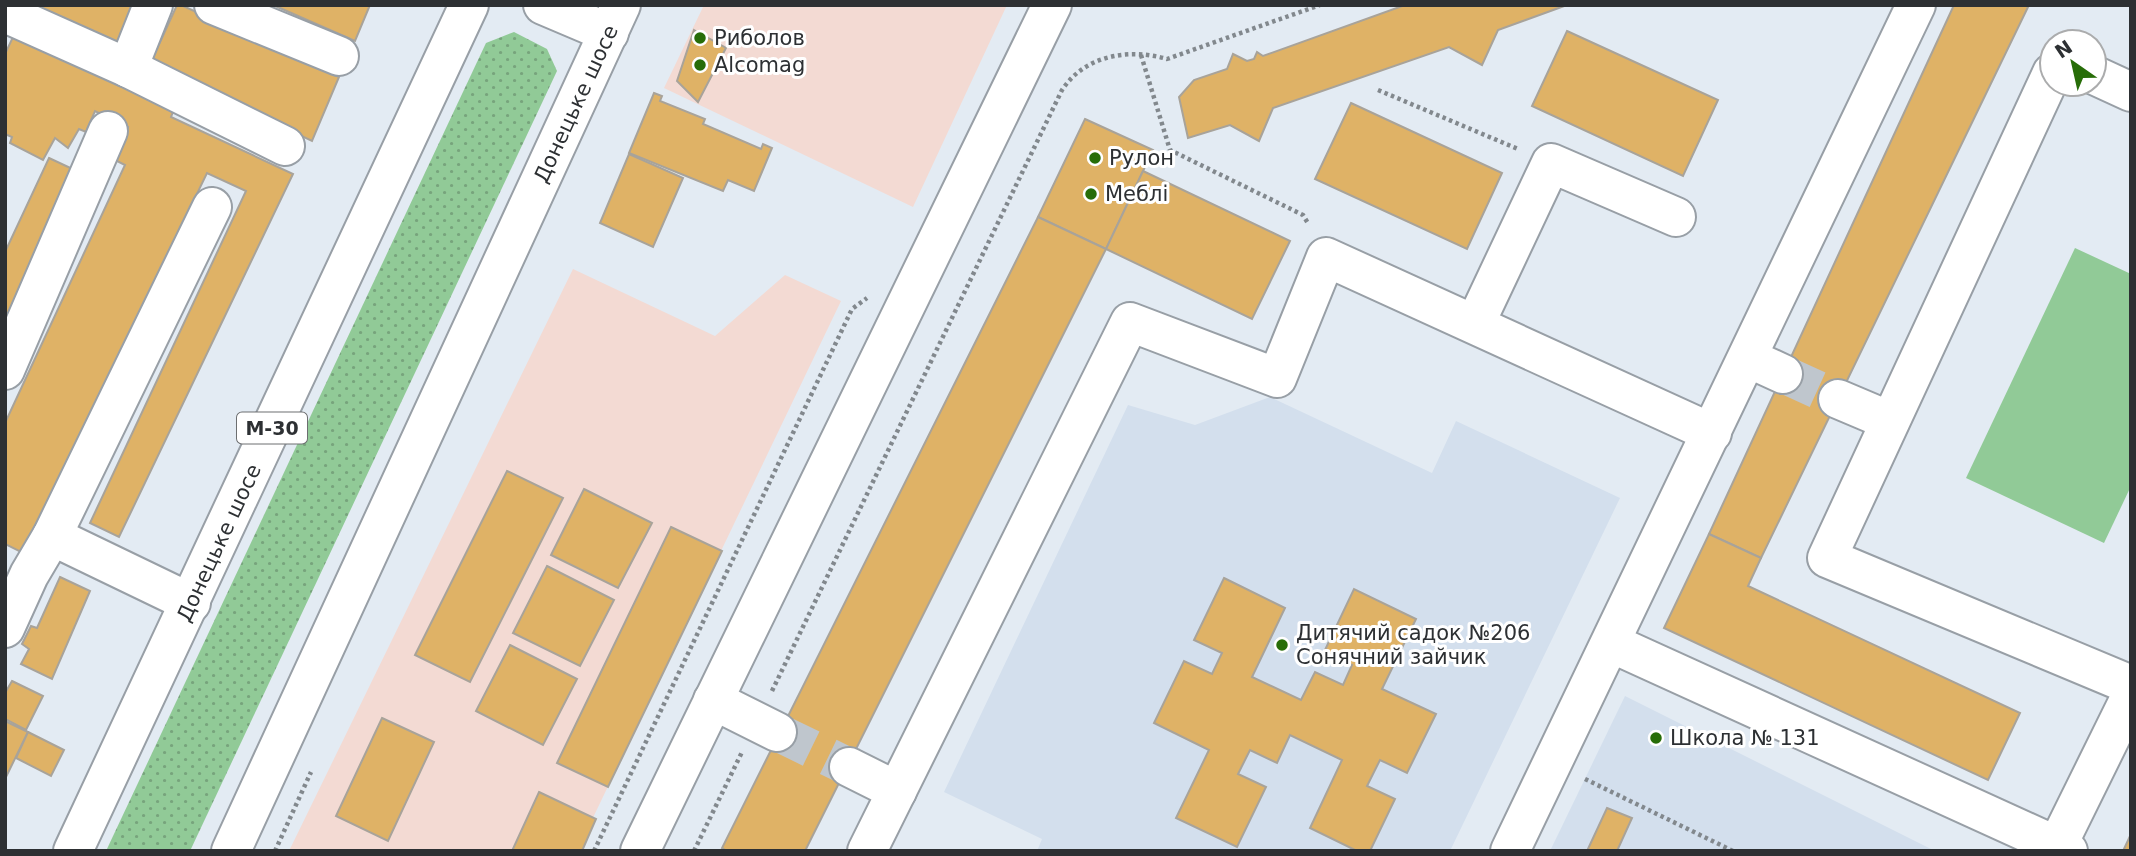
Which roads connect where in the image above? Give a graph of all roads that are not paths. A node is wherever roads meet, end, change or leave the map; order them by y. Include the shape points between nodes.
1 (153, 5) edge
2 (214, 5) edge
3 (469, 5) edge
4 (543, 5) edge
5 (1916, 5) edge
6 (1057, 8) edge
7 (5, 13) edge
8 (615, 19) edge
9 (339, 57) dead end
10 (128, 68) junction
11 (2108, 81) edge
12 (2131, 92) edge
13 (2040, 98) edge
14 (108, 131) dead end
15 (285, 146) dead end
16 (212, 207) dead end
17 (1676, 217) dead end
18 (1475, 324) junction
19 (1748, 358) junction
20 (5, 370) edge
21 (1783, 374) tunnel mouth
22 (1838, 399) tunnel mouth
23 (1890, 421) junction
24 (1712, 433) junction
25 (52, 536) junction
26 (17, 569) edge
27 (191, 603) junction
28 (5, 628) edge
29 (1611, 643) junction
30 (2131, 685) edge
31 (2131, 696) edge
32 (713, 701) junction
33 (767, 727) tunnel mouth
34 (849, 767) tunnel mouth
35 (897, 791) junction
36 (2062, 848) edge
37 (73, 851) edge
38 (231, 851) edge
39 (640, 851) edge
40 (867, 851) edge
41 (1510, 851) edge

1 - 10 main road
2 - 9 main road
3 - 27 main road, Донецьке шосе / М-30
4 - 8 main road
5 - 19 main road
6 - 32 main road
7 - 10 main road
8 - 38 main road, Донецьке шосе
10 - 15 main road
11 - 12 main road
13 - 23 main road
14 - 20 main road
16 - 25 main road
17 - 18 main road via 1551,163
18 - 24 main road
18 - 35 main road via 1326,257 1277,378 1130,321
19 - 21 main road
19 - 24 main road
22 - 23 main road
23 - 30 main road via 1827,558
24 - 29 main road
25 - 26 main road
25 - 27 main road
26 - 28 main road
27 - 37 main road, Донецьке шосе / М-30
29 - 36 main road
29 - 41 main road
31 - 36 main road
32 - 33 main road
32 - 39 main road
34 - 35 main road
35 - 40 main road

